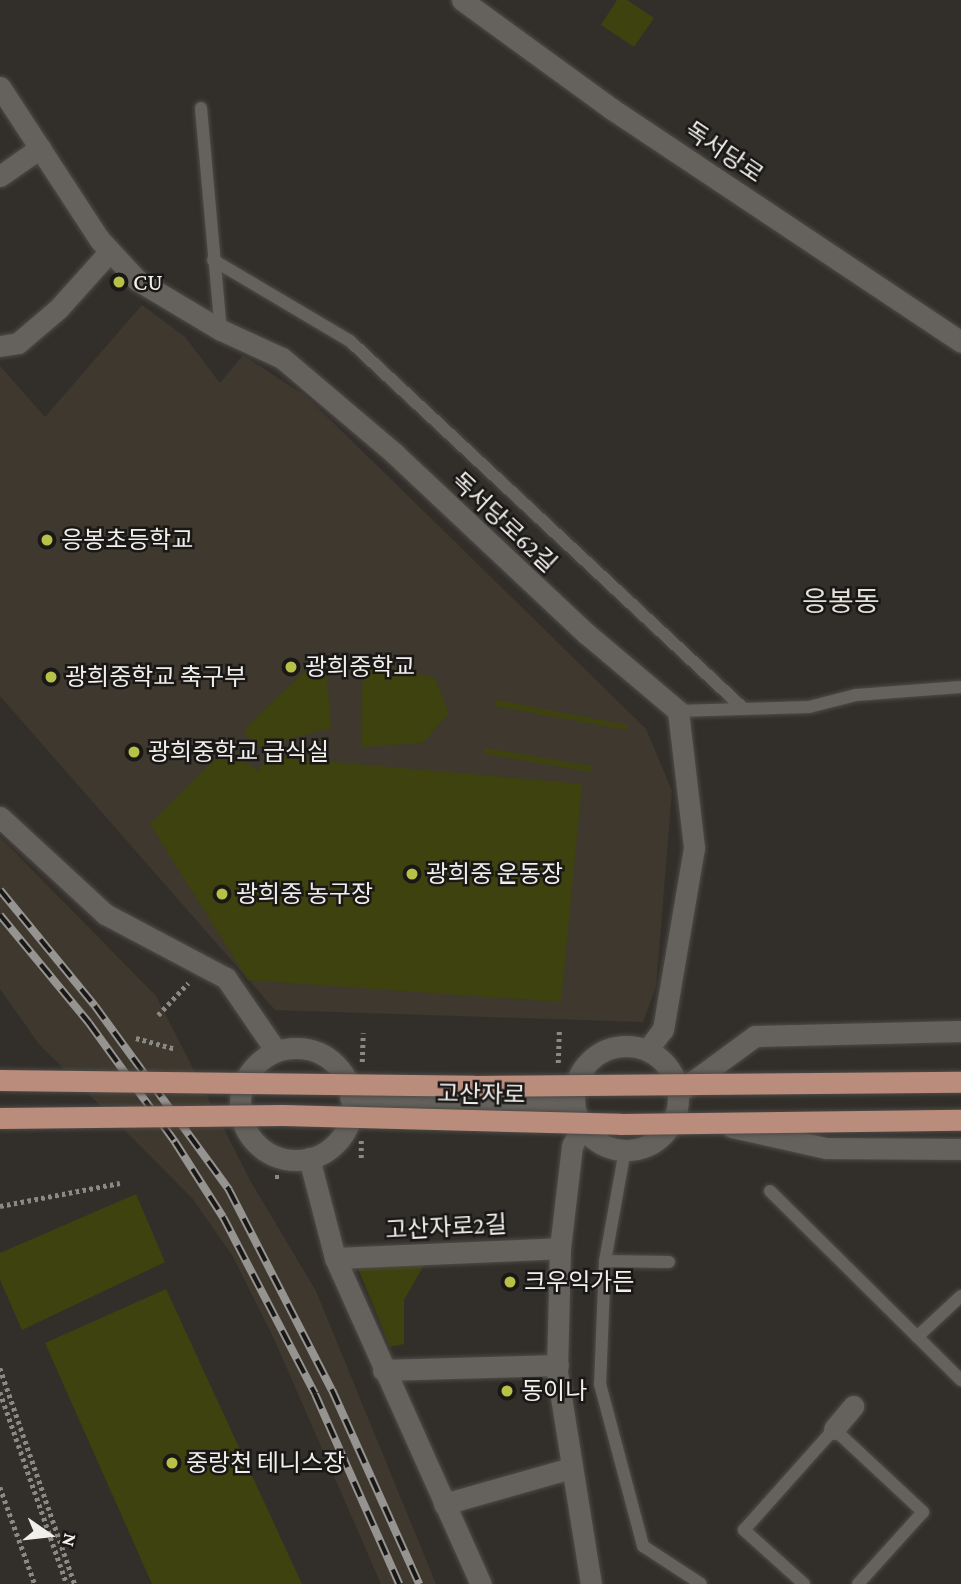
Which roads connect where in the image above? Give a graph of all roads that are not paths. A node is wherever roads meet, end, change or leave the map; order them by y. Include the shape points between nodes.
1 (462, 0) edge
2 (0, 87) edge
3 (201, 108) dead end
4 (40, 148) junction
5 (0, 176) edge
6 (110, 251) junction
7 (213, 260) junction
8 (221, 330) junction
9 (961, 342) edge
10 (0, 346) edge
11 (961, 688) edge
12 (744, 709) junction
13 (678, 710) junction
14 (0, 817) edge
15 (961, 1031) edge
16 (648, 1049) junction
17 (276, 1051) junction
18 (0, 1080) edge
19 (961, 1082) edge
20 (678, 1092) junction
21 (350, 1097) junction
22 (574, 1102) junction
23 (675, 1114) junction
24 (0, 1118) edge
25 (961, 1120) edge
26 (582, 1127) junction
27 (961, 1149) edge
28 (625, 1150) junction
29 (309, 1158) junction
30 (770, 1191) dead end
31 (560, 1248) junction
32 (335, 1258) junction
33 (605, 1261) junction
34 (669, 1262) dead end
35 (961, 1296) edge
36 (918, 1337) junction
37 (558, 1364) junction
38 (383, 1370) junction
39 (961, 1380) edge
40 (853, 1406) dead end
41 (834, 1429) junction
42 (571, 1468) junction
43 (444, 1504) junction
44 (481, 1584) edge
45 (591, 1584) edge
46 (701, 1584) edge
47 (804, 1584) edge
48 (858, 1584) edge

1 - 9 street, 독서당로 via 612,109
2 - 4 street, 독서당로62길
3 - 7 lane
4 - 5 street
4 - 6 street, 독서당로62길
6 - 8 street, 독서당로62길 via 136,280
6 - 10 street via 58,309 18,344
7 - 8 lane
7 - 12 lane via 350,341
8 - 13 street, 독서당로62길 via 282,358 395,454 587,634
11 - 12 lane via 856,695 809,707
12 - 13 lane
13 - 16 street via 694,848 663,1029
14 - 17 street via 105,914 226,978
15 - 20 street via 755,1036
16 - 20 street via 673,1074
16 - 22 street via 612,1046 596,1054 576,1079
17 - 21 street via 295,1048 331,1060 342,1073
17 - 29 street via 247,1076 241,1114 260,1147 275,1156
18 - 19 main road, 고산자로, bridge via 474,1086
20 - 23 street
21 - 22 street
21 - 29 street via 348,1124 339,1139
22 - 26 street
23 - 27 street via 826,1148
23 - 28 street via 657,1140
24 - 25 main road, 고산자로, bridge via 283,1115 620,1124
26 - 28 street via 594,1140
26 - 31 street via 572,1146
28 - 33 lane
29 - 32 street
30 - 36 lane
31 - 32 street, 고산자로2길
31 - 37 street
32 - 38 street
33 - 34 lane
33 - 46 lane via 600,1384 632,1513 643,1546
35 - 36 lane
36 - 39 lane
37 - 38 street
37 - 42 street
38 - 43 street
40 - 41 street
41 - 47 lane via 744,1530
41 - 48 lane via 923,1512
42 - 43 street
42 - 45 street
43 - 44 street

